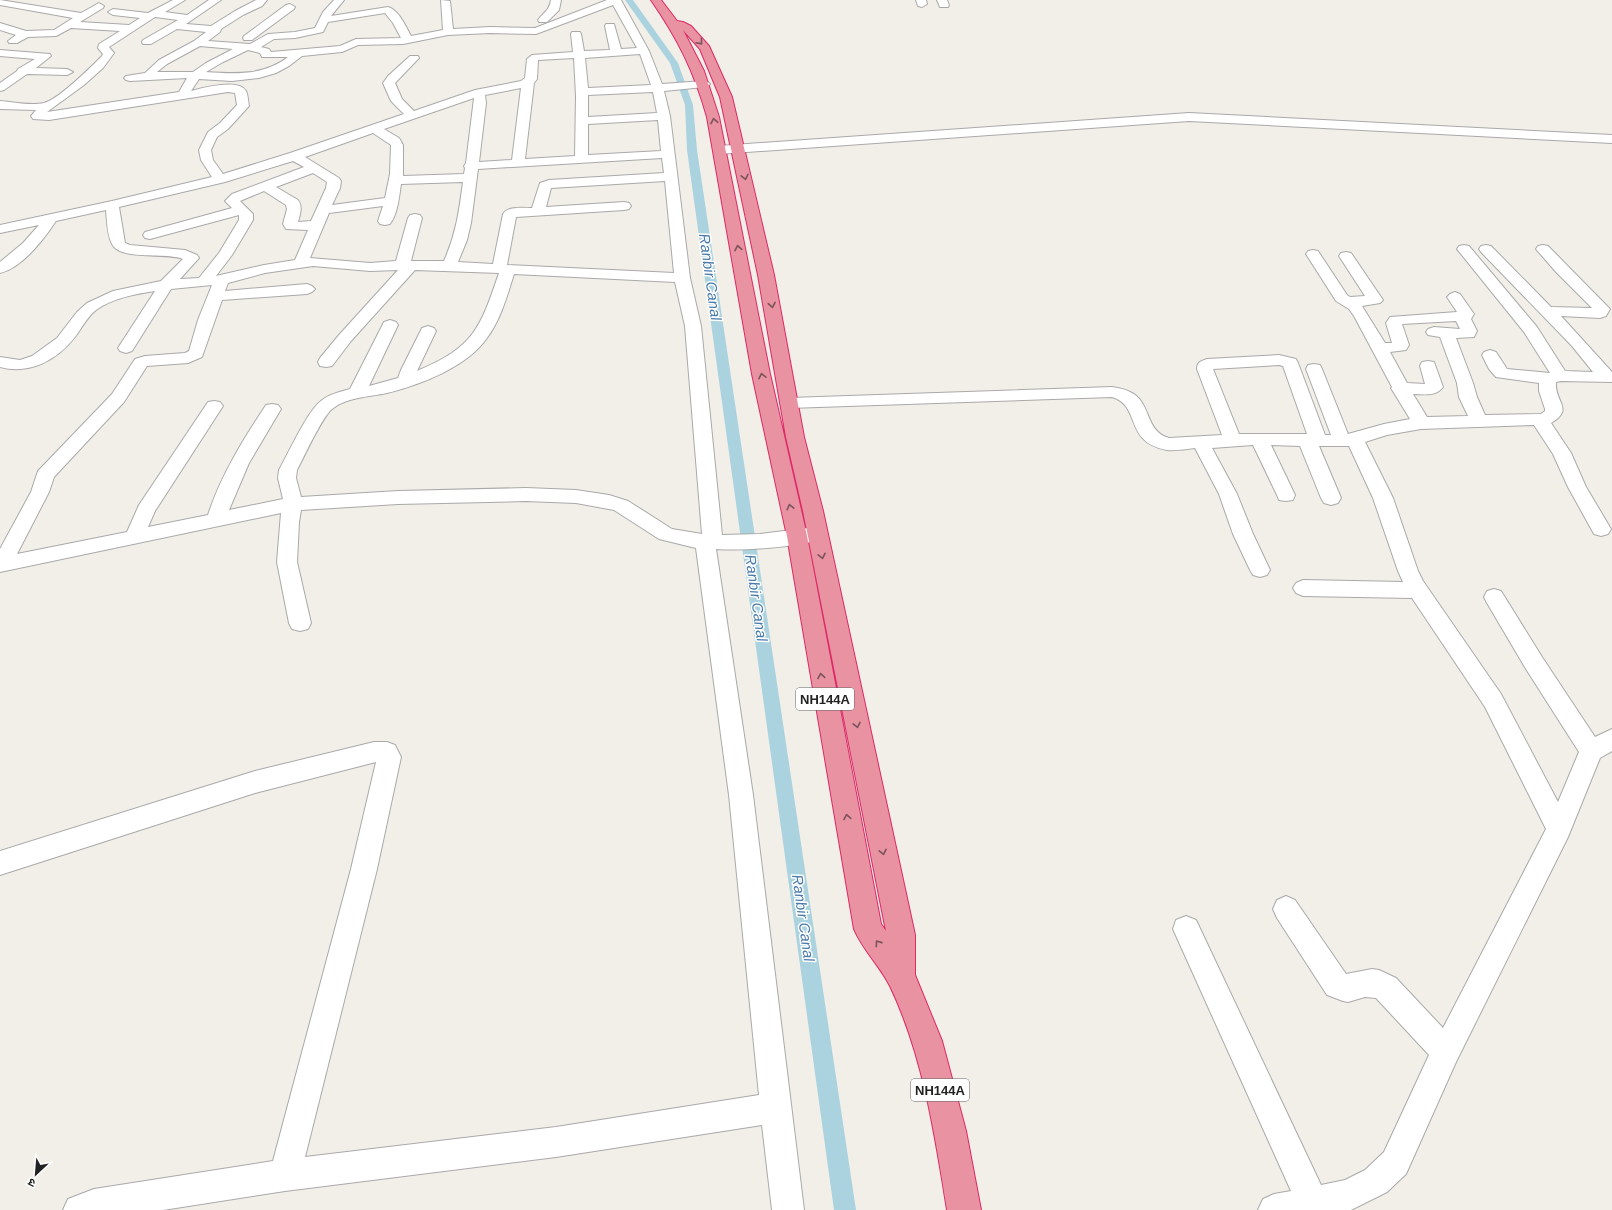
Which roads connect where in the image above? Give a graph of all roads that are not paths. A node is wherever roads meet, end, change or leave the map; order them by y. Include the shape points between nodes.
1 (180, 0) edge
2 (216, 0) edge
3 (262, 0) edge
4 (339, 0) edge
5 (556, 0) edge
6 (616, 0) edge
7 (445, 1) edge
8 (658, 1) edge
9 (4, 2) edge
10 (68, 3) dead end
11 (100, 6) dead end
12 (290, 7) dead end
13 (56, 10) junction
14 (113, 12) dead end
15 (151, 15) junction
16 (82, 16) junction
17 (669, 17) junction
18 (189, 18) junction
19 (502, 18) dead end
20 (324, 20) junction
21 (543, 20) dead end
22 (69, 25) junction
23 (0, 26) edge
24 (175, 26) junction
25 (610, 26) dead end
26 (129, 28) junction
27 (215, 30) junction
28 (374, 30) dead end
29 (502, 30) junction
30 (448, 32) junction
31 (254, 33) junction
32 (26, 34) junction
33 (576, 34) dead end
34 (408, 40) junction
35 (147, 42) dead end
36 (373, 42) junction
37 (198, 43) junction
38 (245, 47) junction
39 (0, 48) edge
40 (644, 51) junction
41 (616, 52) junction
42 (0, 53) edge
43 (300, 53) junction
44 (580, 54) junction
45 (414, 58) dead end
46 (6, 71) dead end
47 (24, 71) junction
48 (67, 72) dead end
49 (119, 72) dead end
50 (92, 73) junction
51 (107, 73) dead end
52 (196, 75) junction
53 (149, 76) junction
54 (528, 82) junction
55 (697, 85) junction
56 (0, 88) edge
57 (658, 88) junction
58 (479, 92) junction
59 (582, 92) junction
60 (184, 95) junction
61 (0, 105) edge
62 (48, 106) junction
63 (412, 115) junction
64 (664, 116) junction
65 (583, 121) junction
66 (375, 129) junction
67 (1612, 139) edge
68 (738, 148) junction
69 (719, 150) junction
70 (668, 154) junction
71 (295, 156) junction
72 (581, 158) junction
73 (518, 162) junction
74 (314, 168) junction
75 (470, 172) junction
76 (671, 177) junction
77 (220, 179) junction
78 (396, 180) junction
79 (602, 180) junction
80 (265, 186) junction
81 (392, 201) junction
82 (112, 206) junction
83 (624, 206) dead end
84 (599, 207) junction
85 (242, 210) junction
86 (323, 210) junction
87 (538, 210) junction
88 (51, 218) junction
89 (415, 218) dead end
90 (385, 221) dead end
91 (316, 225) junction
92 (0, 229) edge
93 (150, 235) dead end
94 (1486, 248) dead end
95 (1464, 249) dead end
96 (1543, 249) dead end
97 (1313, 254) dead end
98 (1346, 256) dead end
99 (307, 262) junction
100 (406, 265) junction
101 (449, 266) junction
102 (0, 269) edge
103 (504, 269) junction
104 (682, 278) junction
105 (222, 280) junction
106 (203, 282) junction
107 (166, 285) junction
108 (216, 296) junction
109 (1455, 297) dead end
110 (1346, 302) junction
111 (1546, 311) junction
112 (1462, 317) junction
113 (390, 325) dead end
114 (1397, 330) junction
115 (428, 331) dead end
116 (1446, 333) junction
117 (126, 348) dead end
118 (1380, 348) junction
119 (1490, 355) dead end
120 (0, 362) edge
121 (326, 362) dead end
122 (1428, 366) dead end
123 (1314, 369) dead end
124 (1609, 377) edge
125 (1554, 378) junction
126 (406, 382) junction
127 (1400, 388) junction
128 (357, 392) junction
129 (789, 403) junction
130 (214, 406) dead end
131 (272, 409) dead end
132 (1539, 419) junction
133 (1479, 421) junction
134 (1421, 423) junction
135 (1260, 439) junction
136 (1313, 440) junction
137 (1348, 440) junction
138 (1233, 441) junction
139 (1201, 443) junction
140 (1286, 495) dead end
141 (1331, 498) dead end
142 (293, 503) junction
143 (216, 520) junction
144 (1601, 529) dead end
145 (807, 535) junction
146 (134, 538) junction
147 (709, 542) junction
148 (1, 565) edge
149 (1260, 570) dead end
150 (1303, 588) dead end
151 (1418, 590) junction
152 (1494, 597) dead end
153 (300, 623) dead end
154 (1602, 745) edge
155 (1559, 829) junction
156 (0, 862) edge
157 (1286, 909) dead end
158 (1186, 929) dead end
159 (900, 975) junction
160 (1446, 1052) junction
161 (775, 1108) junction
162 (285, 1175) junction
163 (1313, 1202) junction
164 (124, 1205) edge
165 (79, 1210) edge
166 (788, 1210) edge
167 (964, 1210) edge
168 (1274, 1210) edge

1 - 15 street
2 - 18 street
3 - 27 street
4 - 20 street
5 - 21 street via 554,10
6 - 29 street via 542,29
6 - 40 street
7 - 30 street
8 - 17 highway, NH144A
9 - 13 street
10 - 13 street
11 - 16 street
12 - 31 street
13 - 16 street
14 - 15 street
15 - 18 street
15 - 26 street
16 - 22 street
17 - 55 highway, NH144A via 693,60
17 -> 68 highway via 687,28 705,48 726,97
18 - 24 street
19 - 29 street
20 - 34 street via 388,10
20 - 38 street via 321,30 272,36
22 - 26 street
22 - 32 street via 52,34
23 - 32 street
24 - 27 street
24 - 35 street
25 - 41 street
26 - 50 street via 103,46 109,54
27 - 31 street
27 - 37 street
28 - 36 street
29 - 30 street
30 - 34 street
31 - 38 street
32 - 39 street
33 - 44 street
34 - 36 street
36 - 43 street via 356,42 342,49
37 - 38 street
37 - 53 street via 153,70
38 - 43 street via 264,51 267,55
38 - 52 street
40 - 41 street
40 - 57 street
41 - 44 street
42 - 47 street via 46,56
43 - 52 street via 282,66 259,76 244,78
44 - 54 street via 534,58 532,76
44 - 59 street
45 - 63 street via 389,80 389,86 398,102
46 - 47 street
47 - 48 street
47 - 56 street
49 - 53 street
50 - 51 street
50 - 62 street
52 - 53 street
52 - 60 street via 186,86
54 - 58 street
54 - 73 street
55 - 57 street
69 -> 55 highway, NH144A via 714,117
57 - 59 street
57 - 64 street
58 - 63 street
58 - 75 street via 480,102
59 - 65 street
60 - 62 street via 36,116
60 - 77 street via 205,90 240,91 243,106 212,135 205,150
61 - 62 street
63 - 66 street
64 - 65 street
64 - 70 street
65 - 72 street
66 - 71 street
66 - 78 street via 397,145
67 - 68 street via 1189,117
68 - 69 street
68 -> 129 highway via 766,275
145 -> 69 highway, NH144A via 761,374
70 - 72 street
70 - 76 street
71 - 74 street
71 - 77 street
72 - 73 street
73 - 75 street
74 - 80 street
74 - 86 street via 334,182
75 - 78 street
75 - 101 street via 464,223
76 - 79 street
76 - 104 street
77 - 82 street
78 - 81 street
79 - 84 street
79 - 87 street via 547,184
80 - 85 street via 233,199 232,202
80 - 91 street via 293,203 291,226
81 - 86 street
81 - 90 street
82 - 88 street
82 - 107 street via 120,246 128,249 185,254 192,258
83 - 84 street
84 - 87 street
85 - 93 street
85 - 106 street via 247,217 241,231
86 - 91 street
87 - 103 street via 510,214
88 - 92 street
88 - 102 street via 24,252
89 - 100 street via 409,234
91 - 99 street
94 - 111 street
95 - 125 street via 1530,330
96 - 111 street via 1602,309 1600,313
97 - 110 street
98 - 110 street via 1375,300
99 - 100 street via 366,267
99 - 105 street via 264,269
99 - 108 street via 306,294
100 - 101 street
100 - 121 street
101 - 103 street
103 - 104 street
103 - 126 street via 492,317 480,338 452,360
104 - 147 street via 692,326
105 - 106 street
105 - 108 street
106 - 107 street
107 - 117 street
107 - 120 street via 142,288 93,305 63,341 38,359 13,366
108 - 148 street via 196,354 188,358 141,363 118,398 45,475 40,492
109 - 112 street via 1466,314
110 - 118 street via 1354,306 1361,315
111 - 124 street
112 - 114 street via 1399,319 1394,323
112 - 116 street via 1470,332
113 - 128 street
114 - 116 street
114 - 118 street via 1402,345
115 - 126 street
116 - 133 street
118 - 127 street
119 - 125 street via 1502,373
122 - 127 street via 1434,383 1433,388
123 - 137 street
124 - 125 street
125 - 132 street via 1546,383 1554,403 1554,413
126 - 128 street
127 - 134 street
128 - 142 street via 329,403 321,410 288,470 287,478
129 - 139 street via 1112,392 1130,398 1147,434 1154,440 1168,444
129 - 145 highway, NH144A
130 - 146 street via 146,510
131 - 143 street via 226,490
132 - 133 street
132 - 144 street via 1564,457 1577,487
133 - 134 street
134 - 137 street
135 - 136 street
135 - 138 street
135 - 140 street
136 - 137 street
136 - 138 street via 1290,363 1279,360 1207,364 1205,369
136 - 141 street
137 - 151 street via 1383,498 1408,571
138 - 139 street
139 - 149 street via 1228,494
142 - 143 street
142 - 147 street via 357,498 542,495 590,499 620,505 665,534 686,540
142 - 153 street via 289,522 287,562
143 - 146 street
145 - 147 street
145 -> 159 highway, NH144A via 901,935
159 -> 145 highway, NH144A via 868,929
146 - 148 street
147 - 161 street via 741,795
150 - 151 street
151 - 155 street via 1493,701
152 - 154 street via 1534,663
154 - 155 street
155 - 160 street
156 - 162 street via 256,782 374,752 387,752 389,757 364,869
157 - 160 street via 1337,985 1345,988 1370,983 1380,984
158 - 163 street
159 - 167 highway, NH144A via 927,1041 936,1071
160 - 163 street via 1395,1163 1376,1181 1348,1195
161 - 162 street via 556,1142
161 - 166 street
162 - 164 street
163 - 168 street
164 - 165 street via 94,1205

